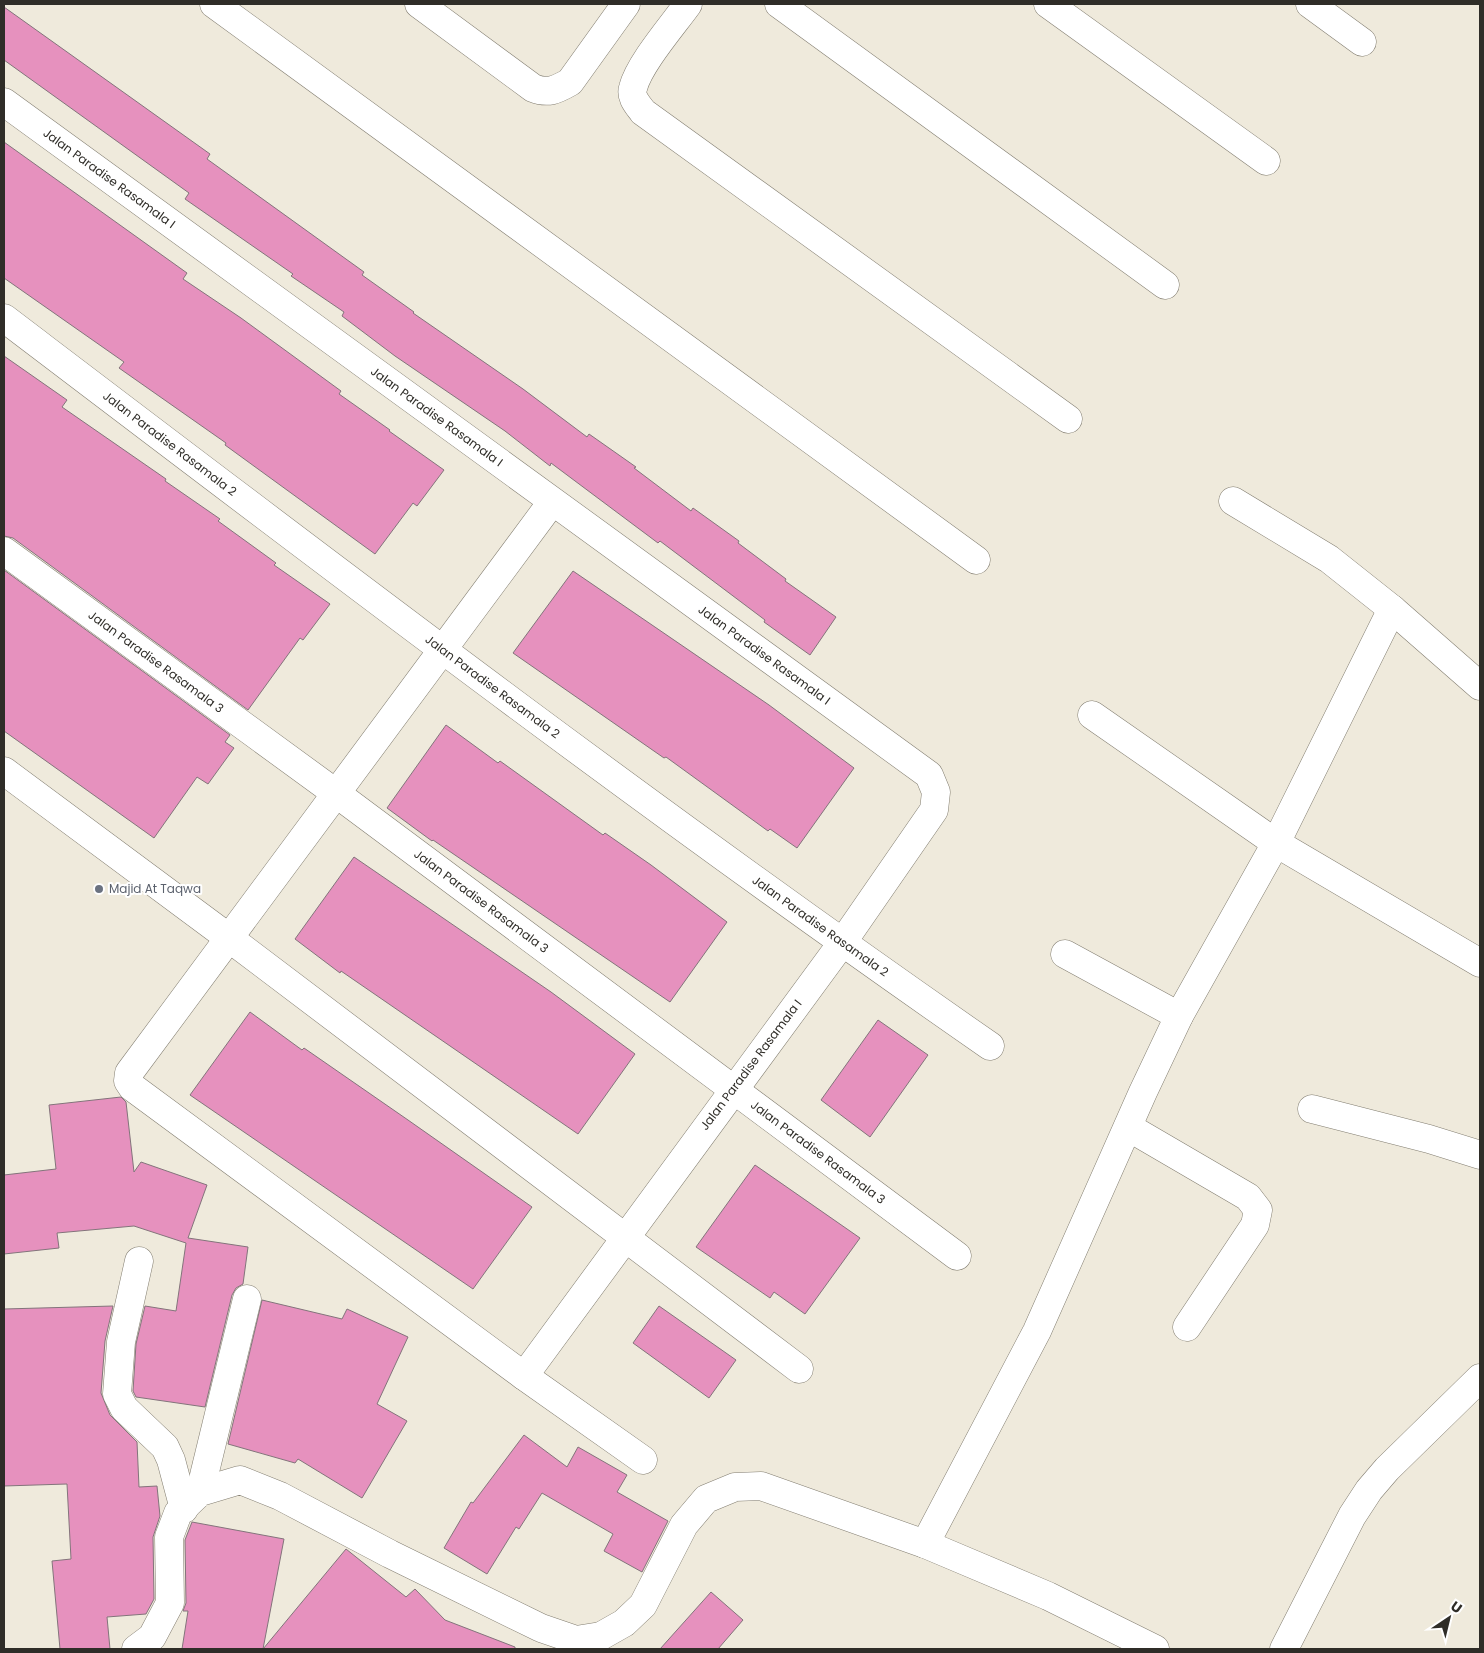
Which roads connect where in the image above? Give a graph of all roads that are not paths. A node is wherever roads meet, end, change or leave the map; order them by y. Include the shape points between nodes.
1 (214, 4) edge
2 (420, 4) edge
3 (626, 4) edge
4 (688, 4) edge
5 (779, 4) edge
6 (1048, 4) edge
7 (1310, 4) edge
8 (1362, 42) dead end
9 (4, 102) edge
10 (1266, 161) dead end
11 (1165, 285) dead end
12 (4, 318) edge
13 (1068, 419) dead end
14 (1233, 501) dead end
15 (552, 502) junction
16 (4, 551) edge
17 (976, 560) dead end
18 (1392, 609) junction
19 (443, 651) junction
20 (1480, 686) edge
21 (1092, 715) dead end
22 (4, 771) edge
23 (337, 794) junction
24 (1276, 843) junction
25 (229, 938) junction
26 (842, 943) junction
27 (1065, 954) dead end
28 (1480, 963) edge
29 (1179, 1016) junction
30 (990, 1046) dead end
31 (734, 1088) junction
32 (1312, 1109) dead end
33 (1128, 1127) junction
34 (1480, 1155) edge
35 (624, 1238) junction
36 (957, 1256) dead end
37 (139, 1261) dead end
38 (247, 1299) dead end
39 (1188, 1327) dead end
40 (799, 1369) dead end
41 (524, 1376) junction
42 (1480, 1378) edge
43 (643, 1460) dead end
44 (192, 1500) junction
45 (925, 1544) junction
46 (136, 1649) edge
47 (1155, 1649) edge
48 (1284, 1649) edge

1 - 17 street
2 - 3 street via 532,88 544,92 570,82
4 - 13 street via 632,89 634,101 643,112
5 - 11 street
6 - 10 street
7 - 8 street
9 - 15 street, Jalan Paradise Rasamala I
12 - 19 street, Jalan Paradise Rasamala 2
14 - 18 street via 1329,559
15 - 19 street
15 - 26 street, Jalan Paradise Rasamala I via 929,775 936,792 934,810
16 - 23 street, Jalan Paradise Rasamala 3
18 - 20 street
18 - 24 street
19 - 23 street
19 - 26 street, Jalan Paradise Rasamala 2
21 - 24 street
22 - 25 street
23 - 25 street
23 - 31 street, Jalan Paradise Rasamala 3
24 - 28 street
24 - 29 street
25 - 35 street
25 - 41 street via 129,1073 132,1087
26 - 30 street, Jalan Paradise Rasamala 2
26 - 31 street, Jalan Paradise Rasamala I
27 - 29 street
29 - 33 street
31 - 35 street, Jalan Paradise Rasamala I
31 - 36 street, Jalan Paradise Rasamala 3
32 - 34 street
33 - 39 street via 1248,1197 1258,1210 1255,1225
33 - 45 street via 1037,1331
35 - 40 street
35 - 41 street, Jalan Paradise Rasamala I
37 - 44 street via 121,1342 117,1394 124,1408 164,1447
38 - 44 street
41 - 43 street
42 - 48 street via 1387,1468 1369,1490 1352,1516
44 - 45 street via 240,1480 280,1496 541,1628 576,1640 601,1636 624,1623 643,1605 684,1525 706,1499 734,1488 761,1486
44 - 46 street via 178,1513 169,1537 170,1603 152,1637
45 - 47 street via 1048,1596

